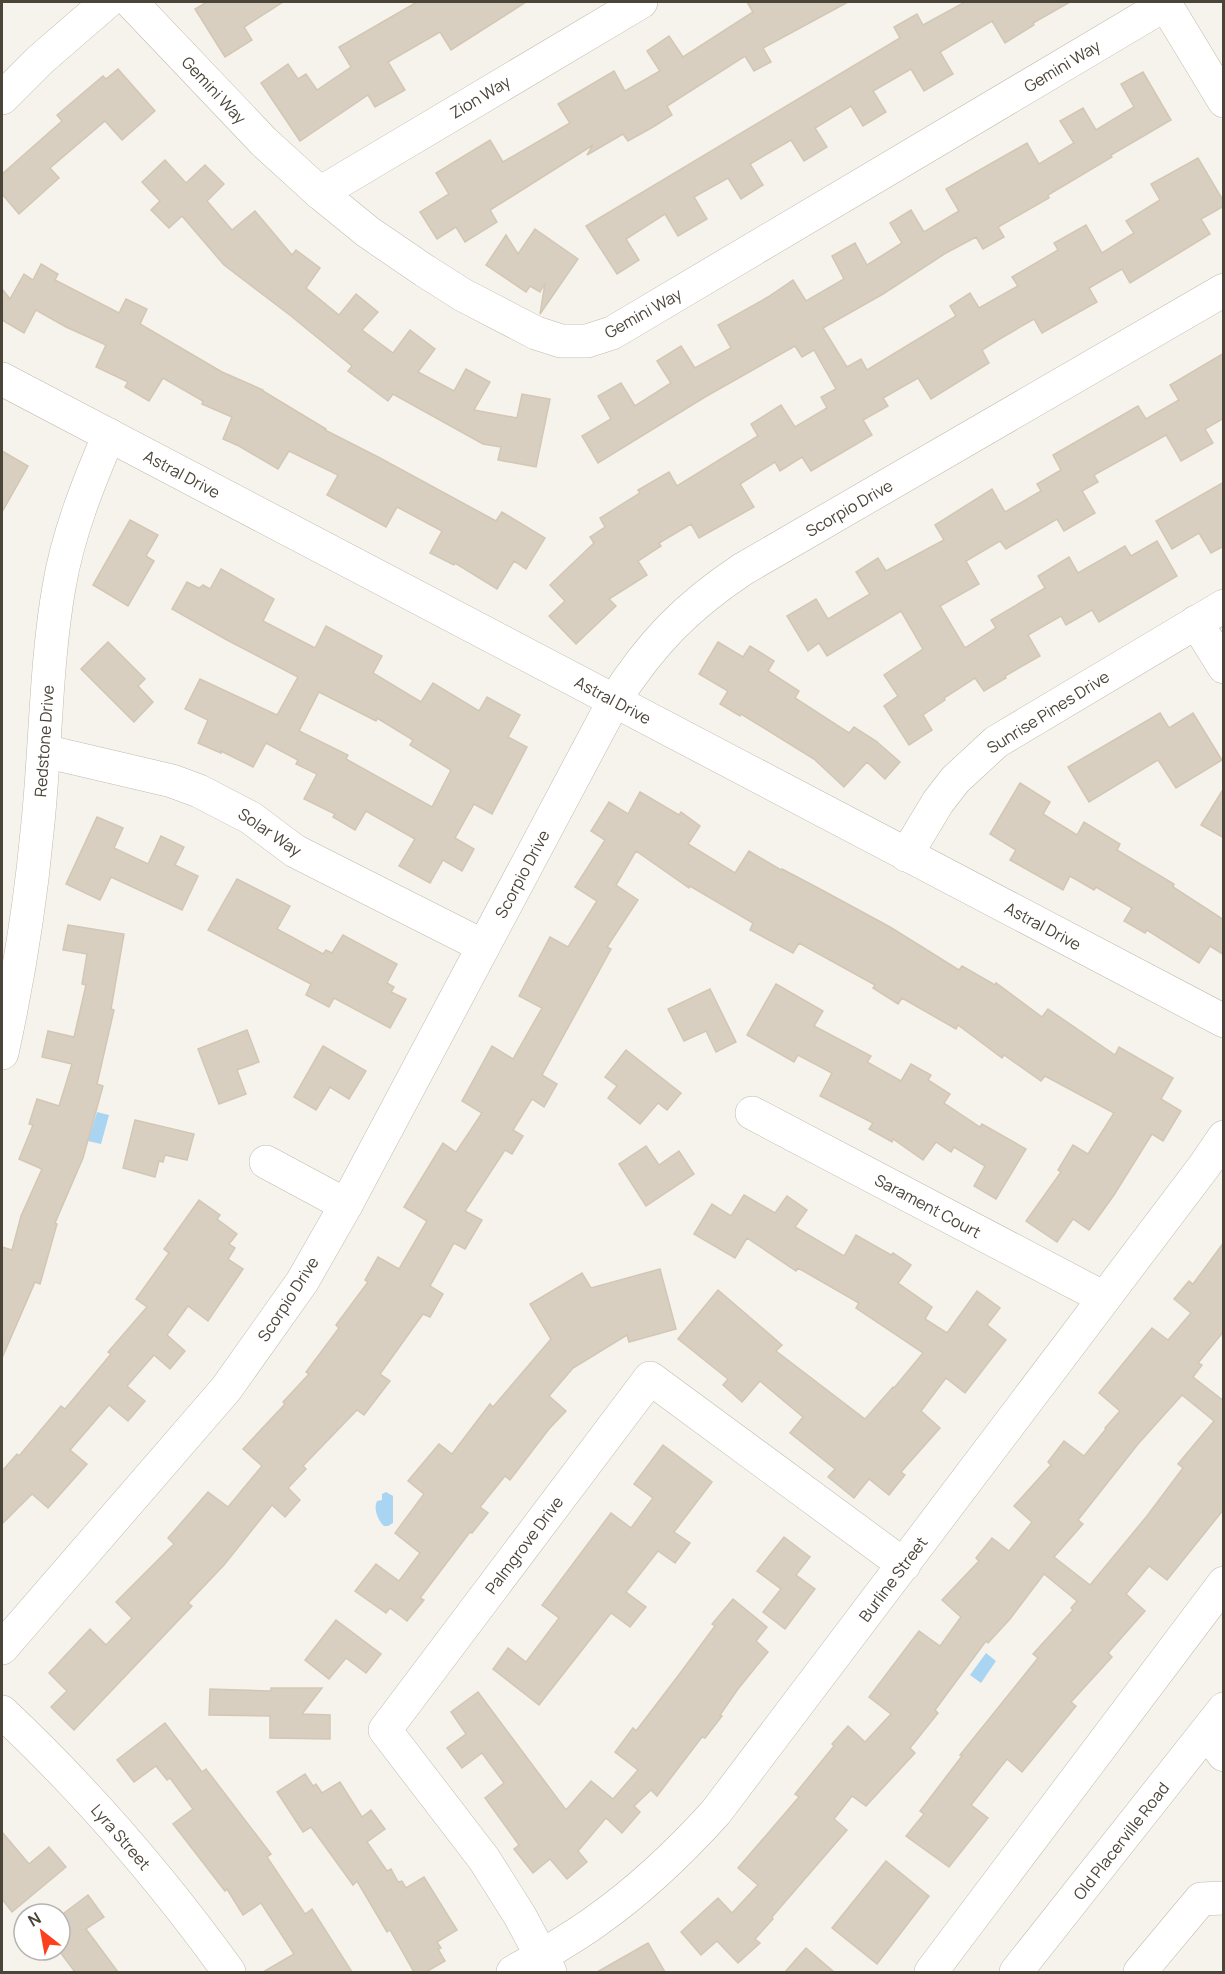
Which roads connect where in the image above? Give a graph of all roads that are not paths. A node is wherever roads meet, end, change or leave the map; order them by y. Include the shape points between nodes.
1 (107, 2) edge
2 (131, 2) edge
3 (641, 2) edge
4 (1165, 3) edge
5 (3, 92) edge
6 (1224, 101) edge
7 (320, 194) junction
8 (1224, 290) edge
9 (2, 379) edge
10 (109, 435) junction
11 (1210, 614) edge
12 (1224, 667) edge
13 (614, 701) junction
14 (44, 751) junction
15 (906, 855) junction
16 (483, 946) junction
17 (1224, 1021) edge
18 (2, 1053) edge
19 (752, 1113) dead end
20 (1224, 1137) edge
21 (266, 1162) dead end
22 (346, 1205) junction
23 (1104, 1298) junction
24 (904, 1565) junction
25 (1224, 1583) edge
26 (2, 1648) edge
27 (2, 1712) edge
28 (1218, 1732) edge
29 (1224, 1898) edge
30 (546, 1964) edge
31 (229, 1972) edge
32 (513, 1972) edge
33 (931, 1972) edge
34 (1016, 1972) edge
35 (1140, 1972) edge

1 - 5 street
2 - 7 street, Gemini Way via 264,142
3 - 7 street, Zion Way
4 - 6 street
4 - 7 street, Gemini Way via 612,333 587,341 561,341 537,333 463,295 368,232
8 - 13 street, Scorpio Drive via 743,569 678,619 651,648
9 - 10 street, Astral Drive
10 - 13 street, Astral Drive
10 - 14 street, Redstone Drive via 76,519 60,585 50,652
11 - 12 street
11 - 15 street, Sunrise Pines Drive via 996,742 955,780
13 - 15 street, Astral Drive
13 - 16 street, Scorpio Drive
14 - 16 street, Solar Way via 200,791 251,818 295,850
14 - 18 street, Redstone Drive via 25,937
15 - 17 street, Astral Drive
16 - 22 street, Scorpio Drive
19 - 23 street, Sarament Court
20 - 23 street, Burline Street
21 - 22 street
22 - 26 street, Scorpio Drive via 302,1282 226,1389
23 - 24 street, Burline Street
24 - 30 street, Burline Street via 694,1837
24 - 30 street, Palmgrove Drive via 650,1378 385,1730 484,1858
25 - 33 street
27 - 31 street, Lyra Street via 97,1808 166,1888
28 - 34 street, Old Placerville Road
29 - 35 street via 1201,1899
30 - 32 street, Burline Street

